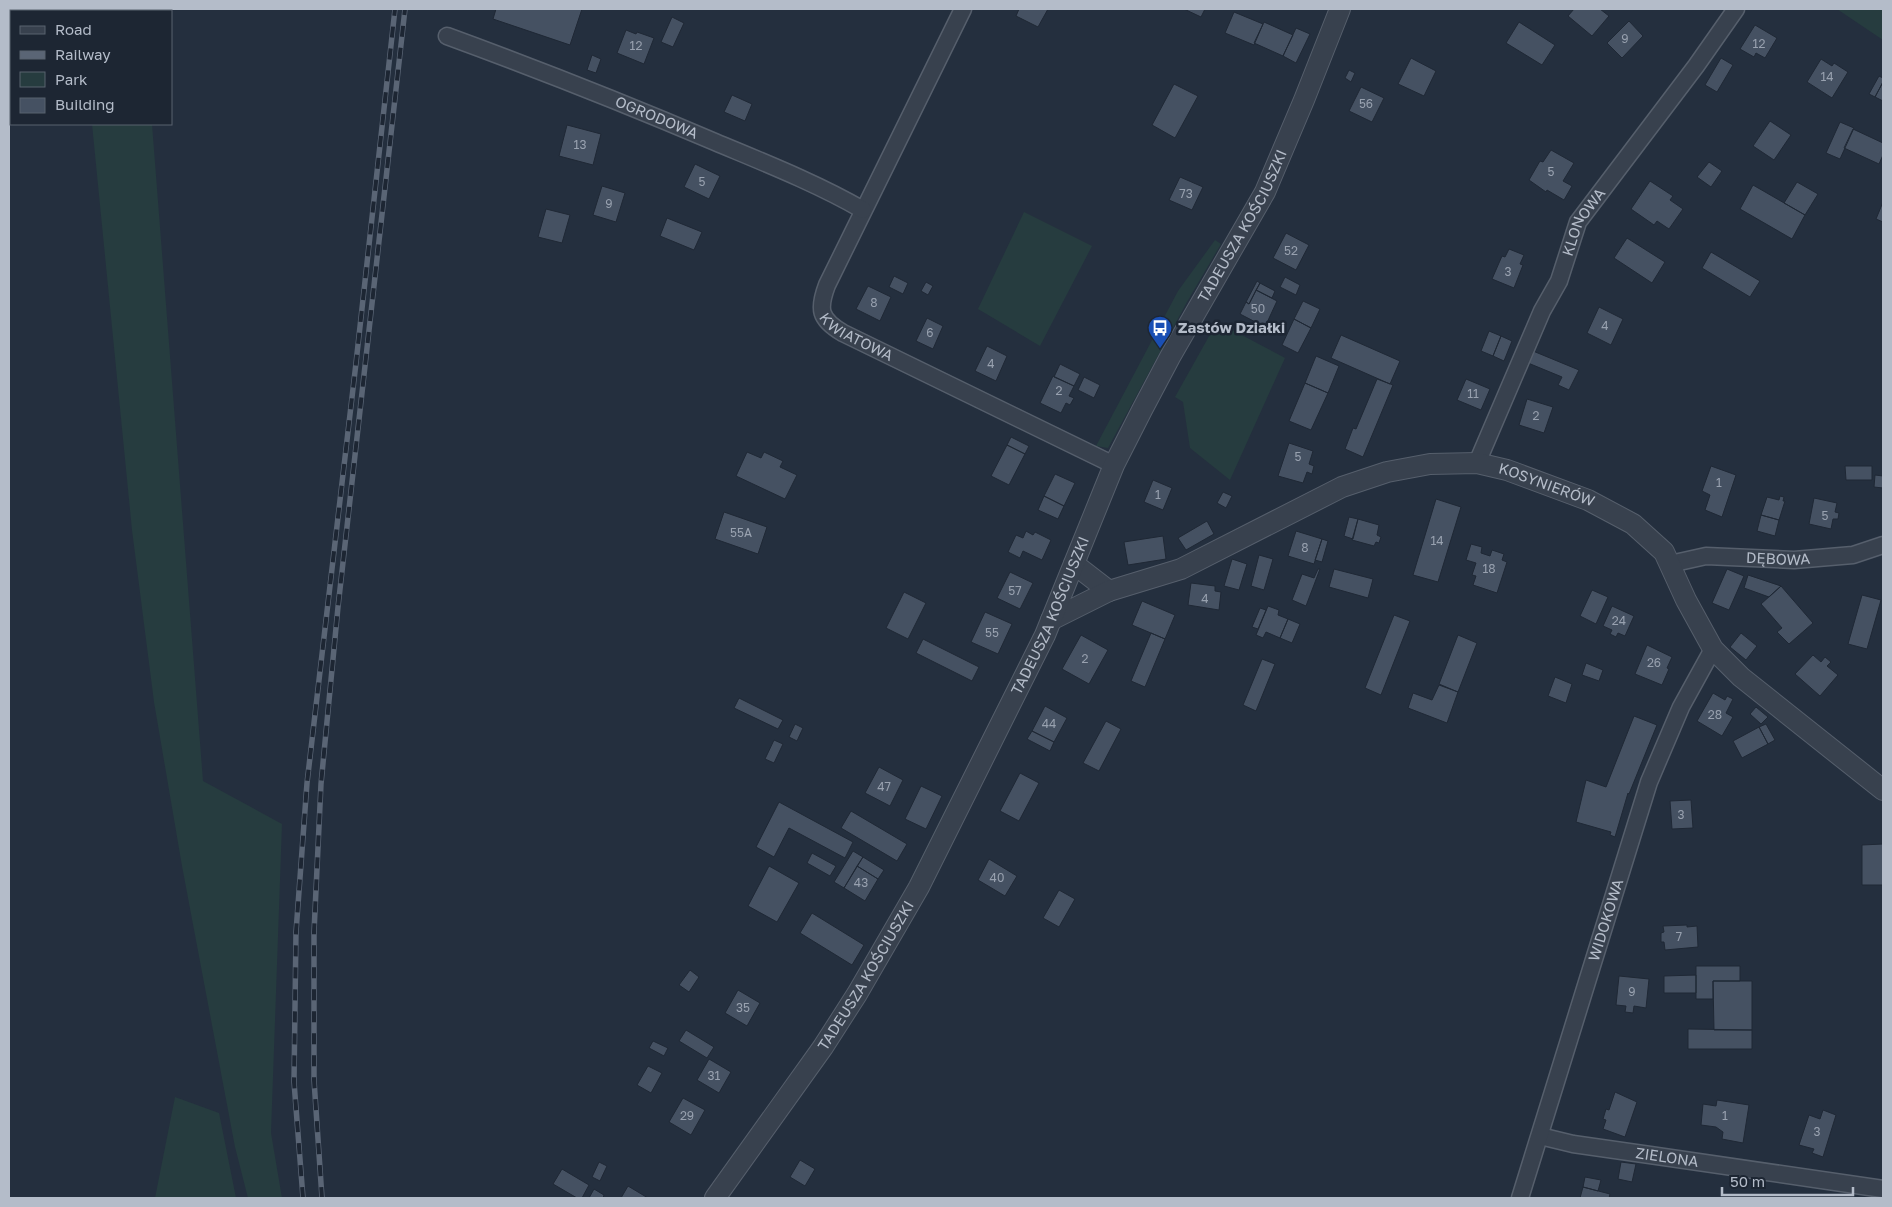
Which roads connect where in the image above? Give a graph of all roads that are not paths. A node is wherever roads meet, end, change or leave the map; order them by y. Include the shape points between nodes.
1 (963, 9) edge
2 (1340, 9) edge
3 (1736, 9) edge
4 (447, 36) dead end
5 (863, 210) junction
6 (1477, 464) junction
7 (1114, 465) junction
8 (1883, 545) edge
9 (1074, 564) junction
10 (1670, 564) junction
11 (1109, 591) junction
12 (1051, 620) junction
13 (1713, 649) junction
14 (1883, 790) edge
15 (1540, 1136) junction
16 (1883, 1189) edge
17 (715, 1198) edge
18 (1520, 1198) edge

1 - 5 street, KWIATOWA
2 - 7 street, TADEUSZA KOŚCIUSZKI via 1265,192 1170,357
3 - 6 street, KLONOWA via 1578,222 1559,281 1542,311
4 - 5 street, OGRODOWA via 637,109 832,192
5 - 7 street, KWIATOWA via 823,296 821,309 829,324
6 - 10 street, KOSYNIERÓW via 1507,470 1588,500 1633,524 1664,552
6 - 11 street, KOSYNIERÓW via 1430,464 1387,472 1342,487 1181,568
7 - 9 street, TADEUSZA KOŚCIUSZKI
8 - 10 street, DĘBOWA via 1853,555 1794,560 1706,556
9 - 11 street
9 - 12 street, TADEUSZA KOŚCIUSZKI
10 - 13 street, KOSYNIERÓW
11 - 12 street, KOSYNIERÓW
12 - 17 street, TADEUSZA KOŚCIUSZKI via 1000,727 889,940 822,1047
13 - 14 street, KOSYNIERÓW via 1741,677
13 - 15 street, WIDOKOWA via 1681,707 1649,782
15 - 16 street, ZIELONA via 1650,1156
15 - 18 street, WIDOKOWA

